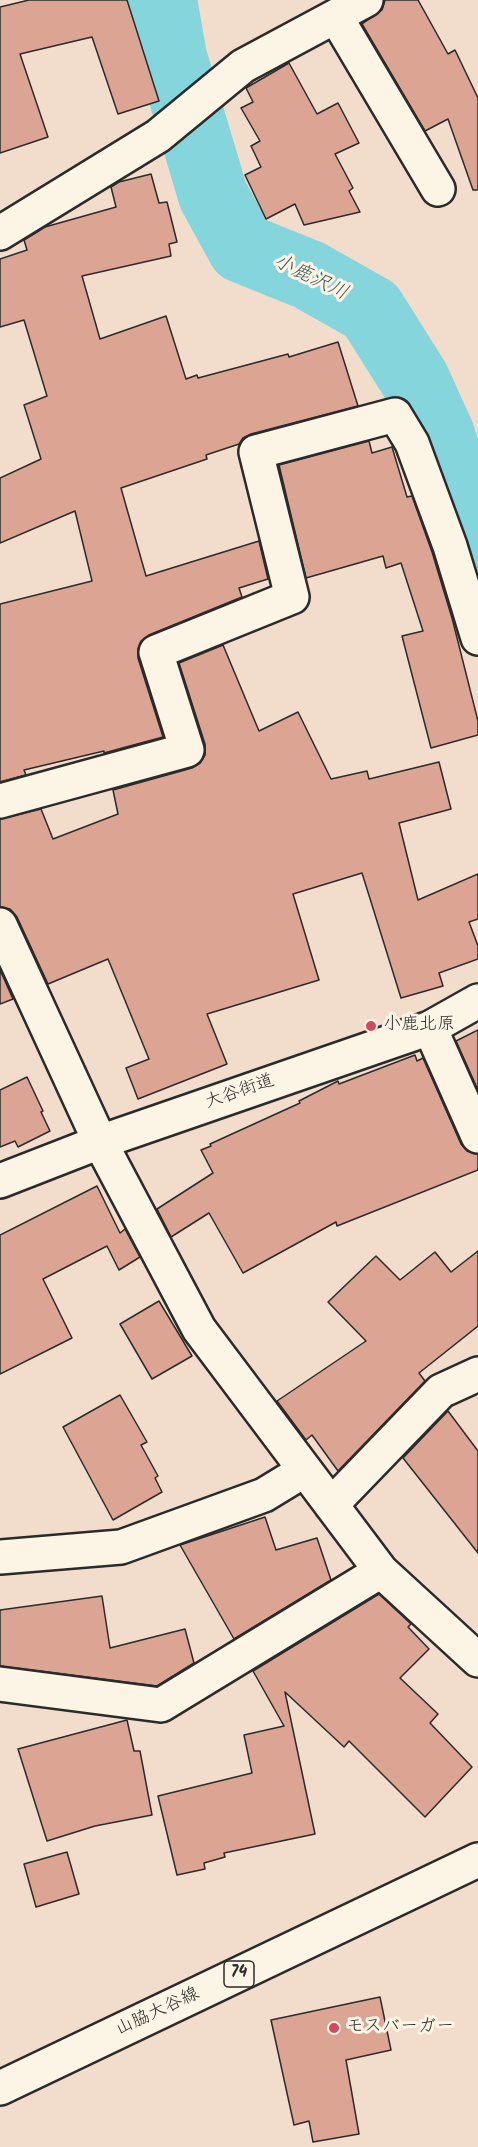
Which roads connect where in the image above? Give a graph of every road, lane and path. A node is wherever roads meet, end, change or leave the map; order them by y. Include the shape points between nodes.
1 (366, 0) edge
2 (336, 17) junction
3 (438, 189) dead end
4 (0, 233) edge
5 (478, 638) edge
6 (0, 801) edge
7 (0, 925) edge
8 (478, 1001) edge
9 (430, 1028) junction
10 (478, 1136) edge
11 (100, 1142) junction
12 (0, 1181) edge
13 (478, 1374) edge
14 (305, 1470) junction
15 (331, 1505) junction
16 (0, 1557) edge
17 (381, 1571) junction
18 (478, 1660) edge
19 (0, 1684) edge
20 (478, 1860) edge
21 (0, 2088) edge

1 - 2 street
2 - 3 street
2 - 4 street via 243,66 158,136
5 - 6 street via 412,443 395,415 256,452 292,597 156,652 187,750
7 - 11 street
8 - 9 street, 大谷街道
9 - 10 street
9 - 11 street, 大谷街道
11 - 12 street, 大谷街道
11 - 14 street via 199,1329
13 - 15 street via 441,1391
14 - 15 street
14 - 16 street via 264,1495 121,1547
15 - 17 street
17 - 18 street
17 - 19 street via 162,1705
20 - 21 street, 山脇大谷線 / 74

